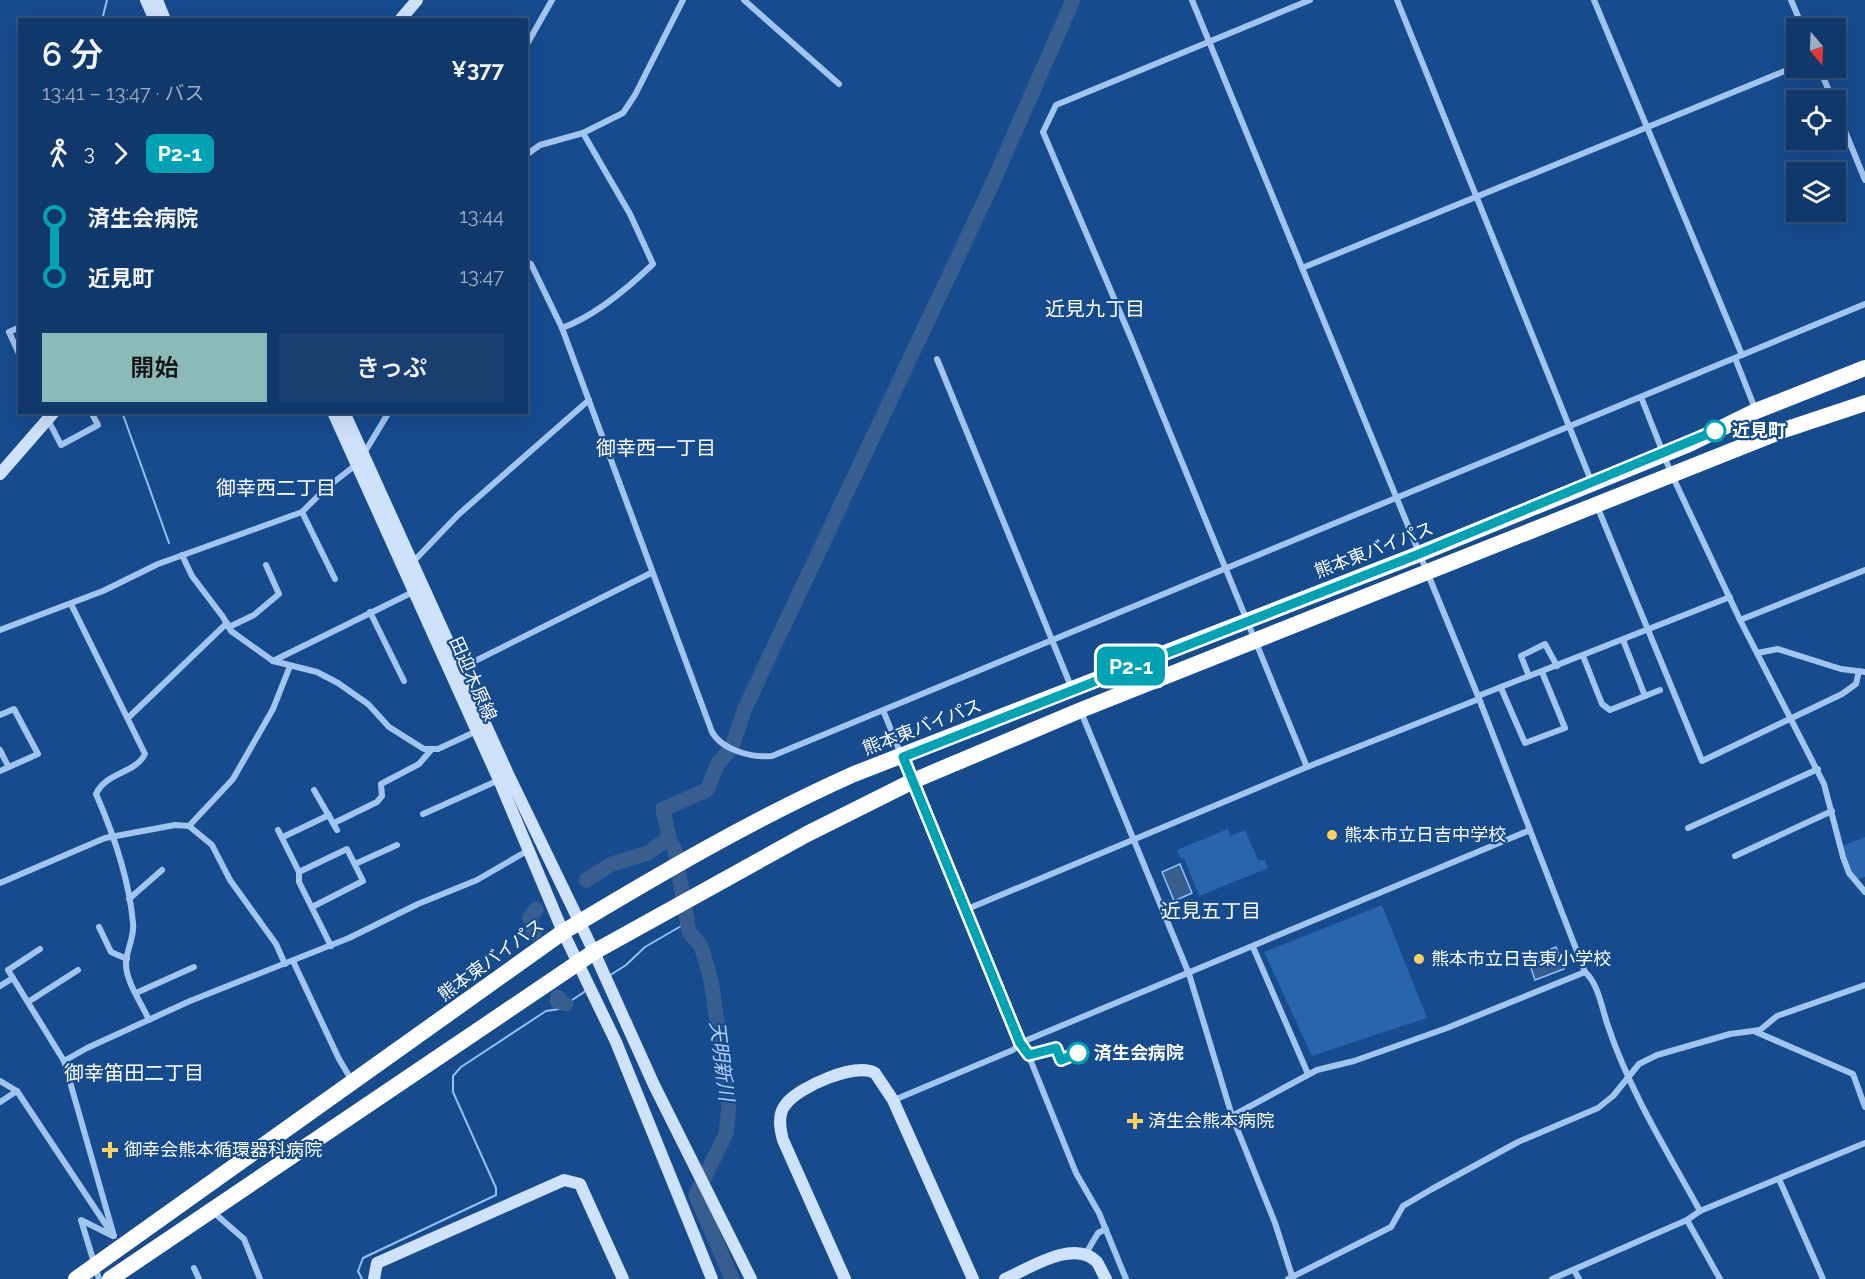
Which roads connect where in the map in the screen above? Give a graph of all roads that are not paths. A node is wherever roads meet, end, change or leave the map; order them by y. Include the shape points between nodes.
1 (146, 0) edge
2 (157, 0) edge
3 (417, 0) edge
4 (552, 0) edge
5 (683, 0) edge
6 (744, 0) edge
7 (1192, 0) edge
8 (1310, 0) edge
9 (1396, 0) edge
10 (1594, 0) edge
11 (1791, 0) edge
12 (154, 18) edge
13 (164, 18) edge
14 (402, 18) edge
15 (1799, 18) edge
16 (1210, 41) junction
17 (528, 42) edge
18 (1786, 71) edge
19 (839, 84) dead end
20 (1647, 128) junction
21 (1846, 131) edge
22 (583, 133) junction
23 (528, 154) edge
24 (1863, 169) edge
25 (1865, 180) edge
26 (1476, 197) junction
27 (528, 262) edge
28 (1302, 268) junction
29 (1865, 304) edge
30 (18, 328) edge
31 (562, 328) junction
32 (18, 352) edge
33 (1739, 357) junction
34 (937, 359) dead end
35 (1865, 368) edge
36 (1865, 376) edge
37 (1865, 392) edge
38 (1641, 398) junction
39 (589, 400) junction
40 (1865, 403) edge
41 (1756, 411) junction
42 (92, 414) edge
43 (334, 414) edge
44 (345, 414) edge
45 (388, 414) edge
46 (48, 415) edge
47 (1570, 427) junction
48 (1784, 430) junction
49 (1689, 444) junction
50 (1664, 454) junction
51 (360, 460) junction
52 (1671, 473) junction
53 (0, 474) edge
54 (1593, 484) junction
55 (1396, 499) junction
56 (1596, 502) junction
57 (302, 512) junction
58 (1419, 554) junction
59 (182, 555) junction
60 (266, 565) dead end
61 (408, 566) junction
62 (1226, 569) junction
63 (1865, 570) edge
64 (651, 573) junction
65 (1427, 573) junction
66 (335, 579) dead end
67 (419, 590) junction
68 (1730, 597) junction
69 (71, 604) junction
70 (370, 612) junction
71 (1247, 620) junction
72 (1740, 620) junction
73 (228, 625) junction
74 (0, 630) edge
75 (1648, 630) junction
76 (1254, 639) junction
77 (1623, 640) junction
78 (1052, 641) junction
79 (1757, 653) junction
80 (1583, 656) junction
81 (273, 661) junction
82 (290, 666) junction
83 (1557, 666) junction
84 (455, 671) junction
85 (1542, 672) junction
86 (1862, 672) edge
87 (1529, 676) junction
88 (404, 681) dead end
89 (1501, 687) junction
90 (1072, 690) junction
91 (1660, 690) dead end
92 (1645, 696) junction
93 (1479, 698) junction
94 (883, 710) junction
95 (1081, 710) junction
96 (0, 715) edge
97 (128, 718) junction
98 (1792, 718) junction
99 (482, 729) junction
100 (432, 749) junction
101 (0, 750) edge
102 (903, 757) junction
103 (8, 766) junction
104 (1306, 767) junction
105 (1818, 769) junction
106 (0, 771) edge
107 (499, 780) junction
108 (913, 781) junction
109 (314, 789) dead end
110 (1832, 811) junction
111 (423, 814) dead end
112 (329, 815) junction
113 (189, 826) junction
114 (1688, 828) dead end
115 (278, 831) dead end
116 (1530, 831) junction
117 (114, 836) junction
118 (283, 837) junction
119 (1132, 839) junction
120 (397, 845) dead end
121 (527, 851) junction
122 (1735, 856) dead end
123 (355, 864) junction
124 (162, 870) dead end
125 (299, 872) junction
126 (0, 883) edge
127 (1865, 892) edge
128 (129, 898) junction
129 (312, 907) junction
130 (965, 910) junction
131 (579, 922) junction
132 (99, 927) dead end
133 (563, 932) junction
134 (330, 946) junction
135 (1253, 947) junction
136 (40, 950) dead end
137 (594, 952) junction
138 (127, 959) junction
139 (292, 961) junction
140 (578, 962) junction
141 (285, 964) junction
142 (194, 967) dead end
143 (78, 970) dead end
144 (1585, 972) junction
145 (1189, 974) junction
146 (13, 978) junction
147 (1865, 985) edge
148 (0, 986) edge
149 (136, 993) junction
150 (28, 1002) junction
151 (149, 1020) junction
152 (1755, 1031) junction
153 (1020, 1043) junction
154 (64, 1061) junction
155 (1308, 1074) junction
156 (1627, 1079) junction
157 (0, 1081) edge
158 (352, 1082) junction
159 (17, 1091) junction
160 (893, 1100) junction
161 (0, 1102) edge
162 (1865, 1107) edge
163 (1232, 1116) junction
164 (1865, 1143) edge
165 (1779, 1179) junction
166 (212, 1210) junction
167 (1700, 1211) junction
168 (1687, 1220) junction
169 (1106, 1229) junction
170 (114, 1236) junction
171 (1085, 1255) junction
172 (194, 1268) dead end
173 (1574, 1270) junction
174 (97, 1272) edge
175 (76, 1279) edge
176 (110, 1279) edge
177 (199, 1279) edge
178 (260, 1279) edge
179 (374, 1279) edge
180 (623, 1279) edge
181 (712, 1279) edge
182 (751, 1279) edge
183 (845, 1279) edge
184 (973, 1279) edge
185 (1005, 1279) edge
186 (1106, 1279) edge
187 (1126, 1279) edge
188 (1291, 1279) edge
189 (1552, 1279) edge
190 (1579, 1279) edge
191 (1720, 1279) edge
192 (1822, 1279) edge

1 - 12 street
2 - 13 street
3 - 14 street
4 - 17 street
5 - 22 street via 635,95 622,112
6 - 19 street
7 - 16 street
8 - 16 street
9 - 26 street
10 - 20 street
11 - 15 street
16 - 28 street
16 - 62 street via 1056,105 1043,132
18 - 20 street
20 - 26 street
20 - 33 street
21 - 24 street
22 - 23 street via 540,145
22 - 31 street via 630,214 653,264 602,304
24 - 25 street
26 - 28 street
26 - 47 street
27 - 31 street
28 - 55 street
29 - 33 street
30 - 32 street via 9,332
31 - 39 street
33 - 38 street
33 - 41 street
34 - 78 street
35 - 41 highway, 熊本東バイパス
36 - 49 highway
37 - 48 highway
38 - 47 street
38 - 50 street
39 - 61 street via 458,516
39 - 64 street
40 - 48 highway
41 - 49 highway, 熊本東バイパス
42 - 46 street via 98,425 61,445
43 - 51 street, 田迎木原線
44 - 51 street, 田迎木原線
45 - 51 street
46 - 53 street
47 - 54 street
47 - 55 street
48 - 52 highway
49 - 50 highway, 熊本東バイパス
50 - 52 street
50 - 54 highway, 熊本東バイパス
51 - 57 street
51 - 61 street, 田迎木原線
52 - 56 highway
52 - 68 street
54 - 58 highway, 熊本東バイパス
55 - 58 street
55 - 62 street
56 - 65 highway
56 - 75 street
57 - 59 street
57 - 66 street
58 - 65 street
58 - 71 highway, 熊本東バイパス
59 - 69 street
59 - 73 street via 192,576
60 - 73 street via 279,594 254,615
61 - 67 street, 田迎木原線
62 - 71 street
62 - 78 street
63 - 72 street
64 - 84 street
64 - 94 street via 717,741 756,758 772,756
65 - 76 highway
65 - 93 street
67 - 70 street
67 - 84 street, 田迎木原線
68 - 72 street
68 - 75 street
69 - 74 street
69 - 97 street
70 - 81 street
70 - 88 street
71 - 76 street
71 - 90 highway, 熊本東バイパス
72 - 79 street
73 - 81 street
73 - 97 street
75 - 77 street
75 - 98 street via 1702,761
76 - 95 highway
76 - 104 street
77 - 80 street
77 - 92 street
78 - 90 street
78 - 94 street
79 - 86 street via 1778,649
79 - 98 street
80 - 83 street
80 - 92 street via 1602,704 1610,710
81 - 82 street
82 - 100 street via 317,672 338,683 368,704 389,727 424,749
82 - 113 street via 273,709 233,779
83 - 85 street
83 - 87 street via 1545,644 1521,656
84 - 99 street, 田迎木原線
85 - 87 street
85 - 89 street via 1565,728 1525,743
86 - 98 street via 1856,684 1842,694
87 - 89 street
89 - 93 street
90 - 102 highway, 熊本東バイパス
91 - 92 street
93 - 104 street
93 - 116 street
94 - 102 street
95 - 108 highway
95 - 119 street
96 - 103 street via 14,709 38,754
97 - 117 street via 145,754 141,761 106,779 96,794
98 - 105 street
99 - 100 street
99 - 107 street, 田迎木原線
99 - 131 street, 田迎木原線
100 - 112 street via 419,764 381,784 382,796 377,802 336,827
101 - 103 street
102 - 108 street
102 - 131 highway, 熊本東バイパス via 790,802
103 - 106 street
104 - 119 street
105 - 110 street
105 - 114 street
107 - 111 street
107 - 121 street, 田迎木原線
108 - 130 street
108 - 137 highway via 807,834
109 - 112 street
110 - 122 street
110 - 127 street via 1843,857 1852,877
112 - 118 street
113 - 117 street
113 - 141 street via 212,845
115 - 118 street
116 - 135 street
116 - 144 street
117 - 126 street
117 - 128 street
118 - 125 street
119 - 130 street
119 - 145 street
120 - 123 street
121 - 133 street, 田迎木原線
121 - 134 street via 477,880
123 - 125 street via 347,849
123 - 129 street via 363,881
124 - 128 street
125 - 129 street via 299,882
128 - 138 street via 134,927
129 - 134 street
130 - 153 street
131 - 133 highway, 熊本東バイパス
131 - 137 street, 田迎木原線
132 - 138 street via 111,952
133 - 140 street, 田迎木原線
133 - 158 highway, 熊本東バイパス
134 - 139 street
135 - 145 street
135 - 155 street
136 - 146 street via 8,970
137 - 140 highway
137 - 182 street, 田迎木原線
138 - 149 street via 128,975
139 - 141 street
139 - 158 street
140 - 166 highway
140 - 181 street, 田迎木原線 via 616,1042
141 - 151 street
142 - 149 street
143 - 150 street
144 - 155 street via 1447,1028
144 - 156 street via 1597,994
145 - 153 street
145 - 163 street
146 - 148 street
146 - 150 street
147 - 152 street via 1777,1016
149 - 151 street
150 - 154 street
151 - 154 street
152 - 156 street via 1730,1034 1657,1055 1639,1064
152 - 162 street via 1853,1074
153 - 160 street via 1013,1050
153 - 169 street via 1076,1173
154 - 170 street
155 - 163 street
156 - 167 street
156 - 188 street via 1598,1108 1518,1142 1432,1189 1403,1206 1391,1227
157 - 159 street
158 - 174 highway, 熊本東バイパス
159 - 161 street
159 - 170 street
160 - 183 street via 875,1073 856,1069 799,1093 784,1105 779,1124 783,1140
160 - 184 street
163 - 188 street via 1275,1223
164 - 165 street
165 - 167 street
165 - 192 street
166 - 176 highway
166 - 178 street via 244,1239
167 - 168 street
168 - 173 street
168 - 191 street
169 - 171 street via 1098,1233
169 - 187 street
170 - 174 street via 81,1220
171 - 185 street via 1076,1252 1058,1257
171 - 186 street via 1096,1262
172 - 177 street
173 - 189 street
173 - 190 street
174 - 175 highway, 熊本東バイパス
179 - 180 street via 377,1263 564,1180 580,1184

